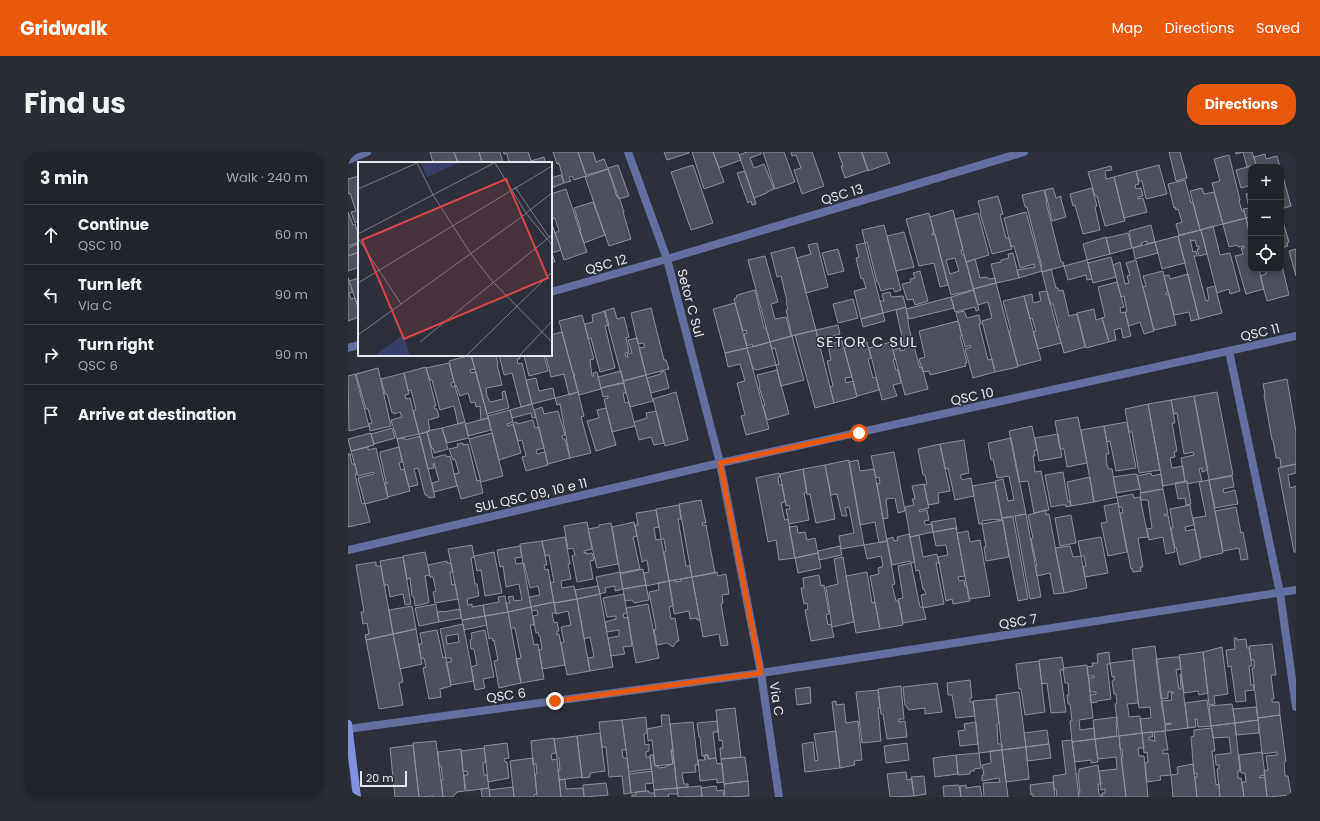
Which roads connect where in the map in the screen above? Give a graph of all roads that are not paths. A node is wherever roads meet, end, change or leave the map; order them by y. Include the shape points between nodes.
1 (367, 152) edge
2 (628, 152) edge
3 (1024, 152) edge
4 (348, 160) edge
5 (667, 259) junction
6 (552, 292) edge
7 (1296, 336) edge
8 (358, 345) edge
9 (348, 348) edge
10 (1229, 351) junction
11 (720, 463) junction
12 (348, 550) edge
13 (1296, 590) edge
14 (1280, 593) junction
15 (761, 673) junction
16 (1296, 707) edge
17 (348, 727) edge
18 (357, 797) edge
19 (779, 797) edge

1 - 4 street
2 - 5 street, Setor C Sul
3 - 5 street, QSC 13
5 - 6 street, QSC 12
5 - 11 street, Setor C Sul
7 - 10 street, QSC 11
8 - 9 street
10 - 11 street, QSC 10
10 - 14 street
11 - 12 street, SUL QSC 09, 10 e 11
11 - 15 street, Via C
13 - 14 street, QSC 7
14 - 15 street, QSC 7
14 - 16 street
15 - 17 street, QSC 6
15 - 19 street, Via C
17 - 18 main road

